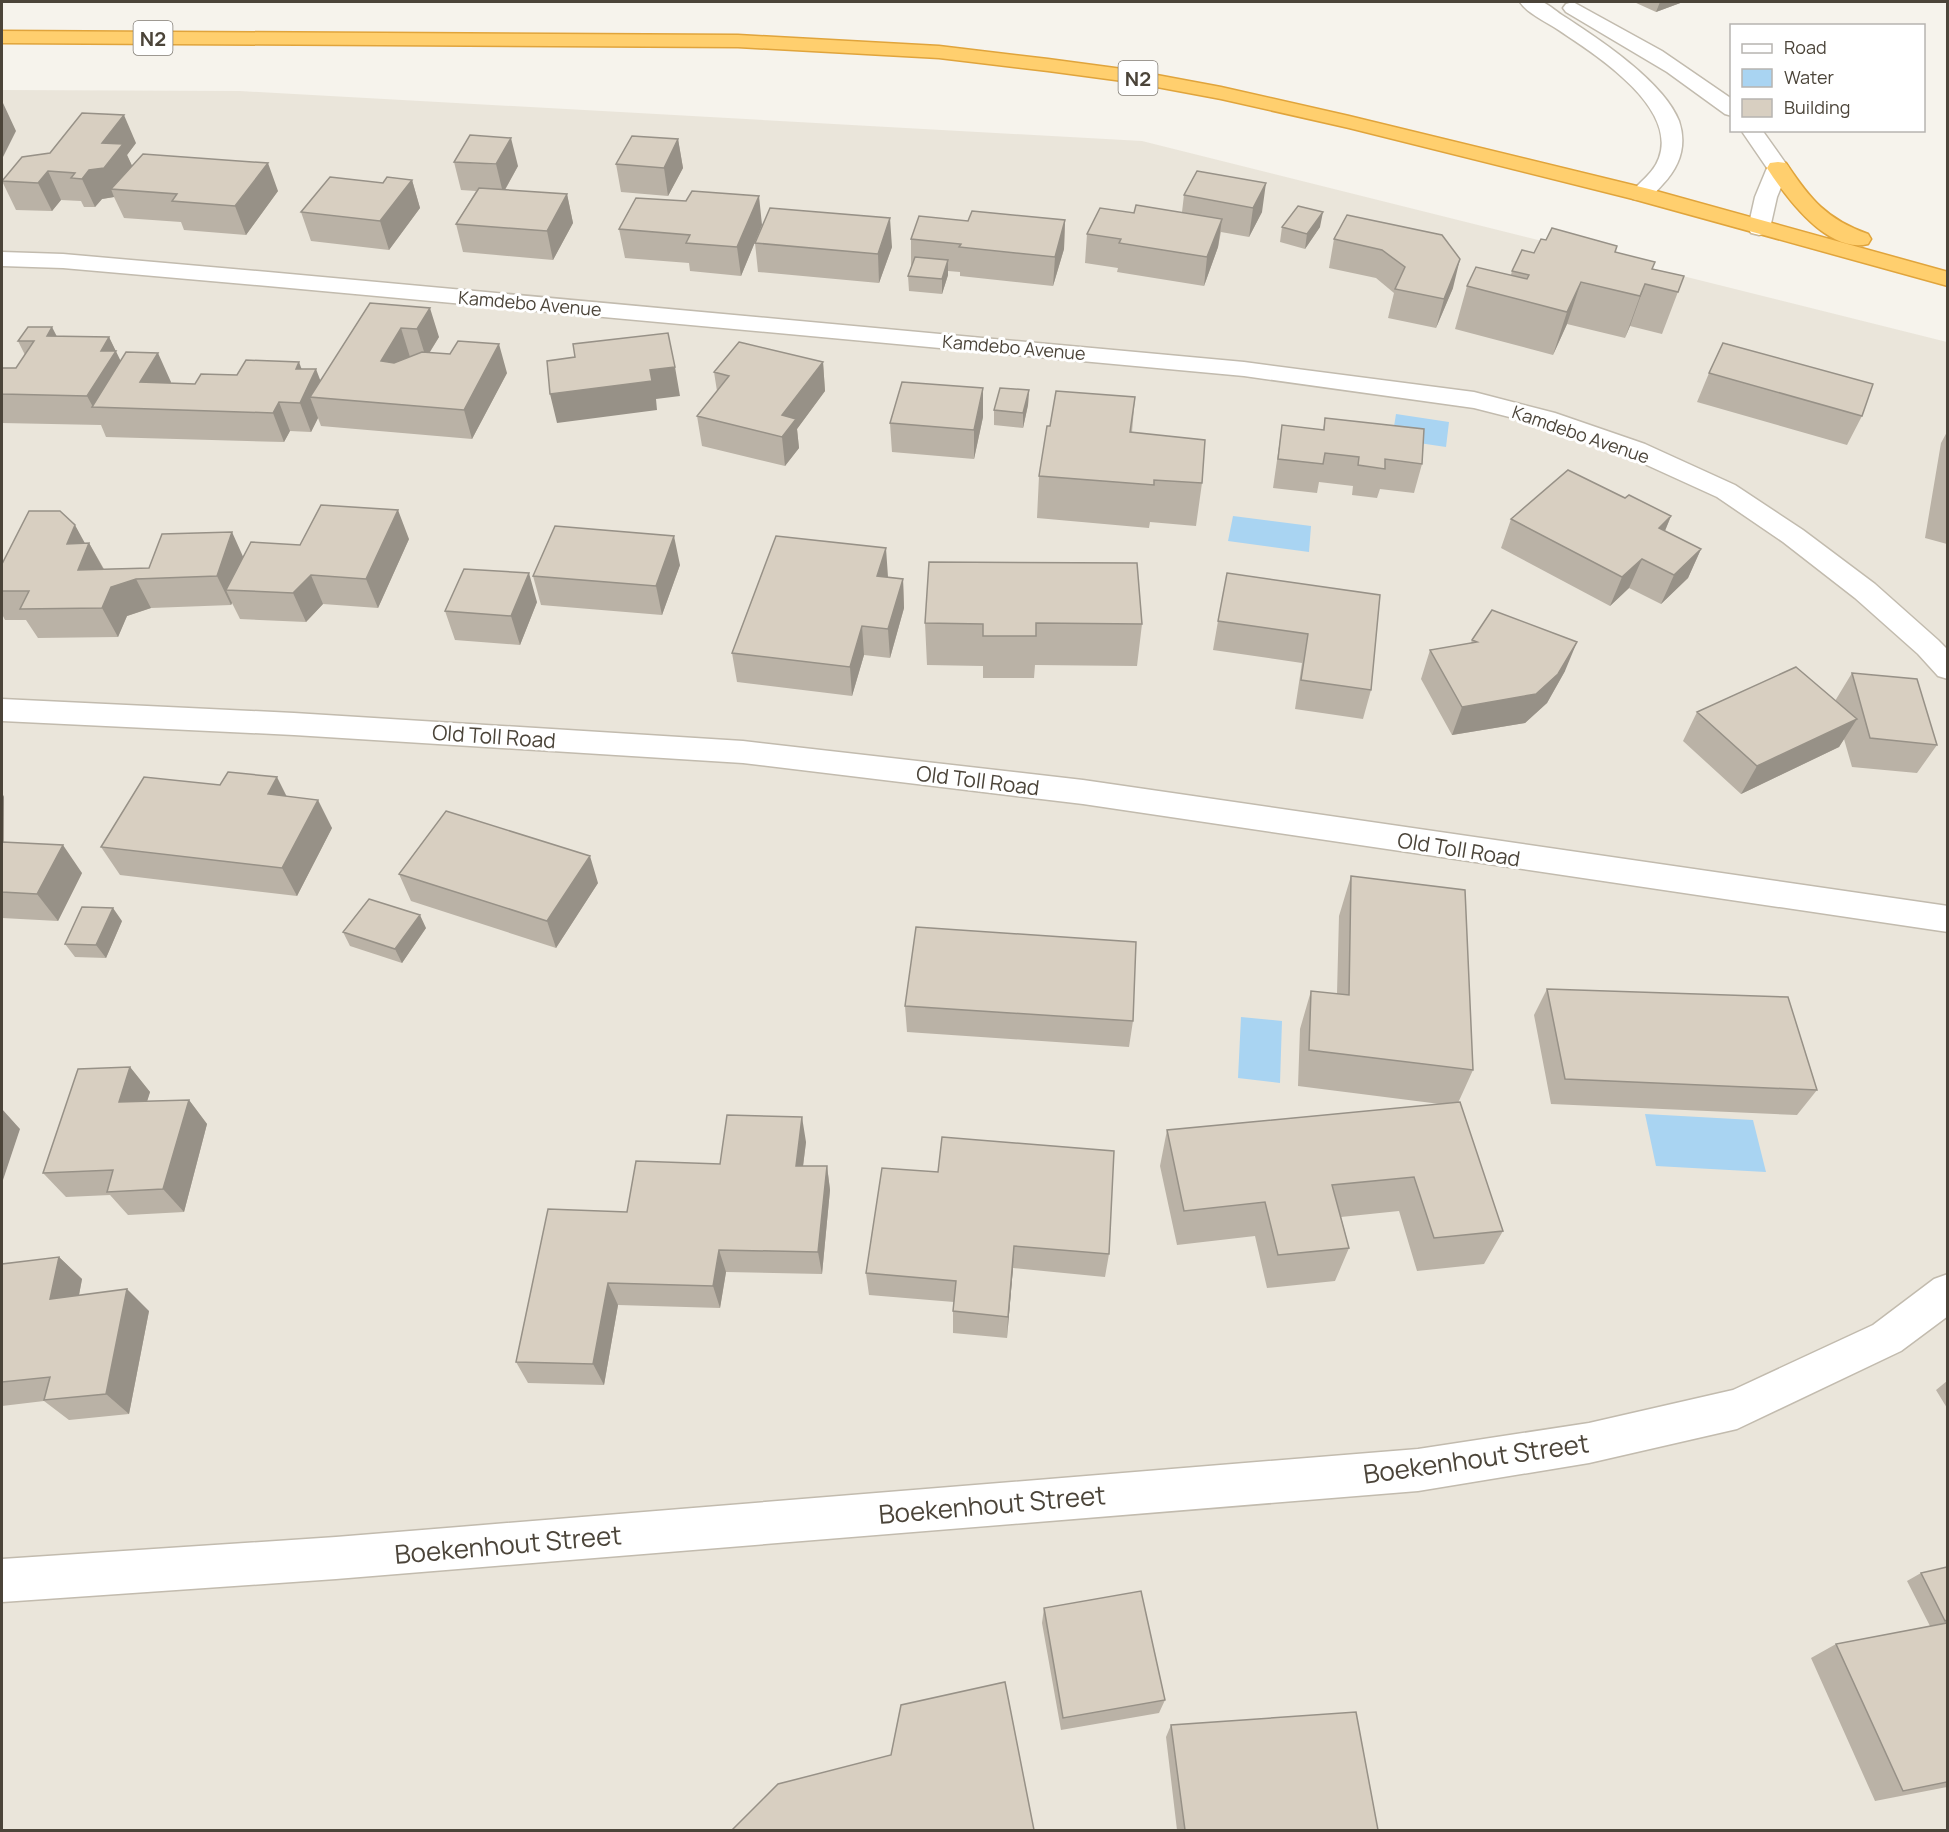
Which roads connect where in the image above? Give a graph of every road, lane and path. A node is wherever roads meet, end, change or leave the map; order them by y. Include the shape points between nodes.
1 (1528, 2) edge
2 (1561, 2) edge
3 (2, 37) edge
4 (1730, 109) edge
5 (1752, 132) edge
6 (1778, 168) junction
7 (1641, 194) junction
8 (1758, 228) junction
9 (2, 259) edge
10 (1947, 263) edge
11 (1947, 279) edge
12 (1947, 669) edge
13 (2, 710) edge
14 (1947, 919) edge
15 (1947, 1292) edge
16 (2, 1581) edge

1 - 7 street via 1613,61 1665,115 1672,136 1671,156
2 - 4 street via 1671,63
3 - 7 highway, N2 via 738,41 939,52 1130,76 1221,93
5 - 6 street
6 - 8 street
6 - 10 highway via 1799,201 1822,223
7 - 8 highway, N2
8 - 11 highway, N2
9 - 12 street, Kamdebo Avenue via 268,279 1244,369 1474,400 1558,422 1636,450 1726,491 1865,591
13 - 14 street, Old Toll Road via 743,752 1083,792
15 - 16 street, Boekenhout Street via 1887,1338 1737,1409 1589,1443 1429,1468 348,1557

